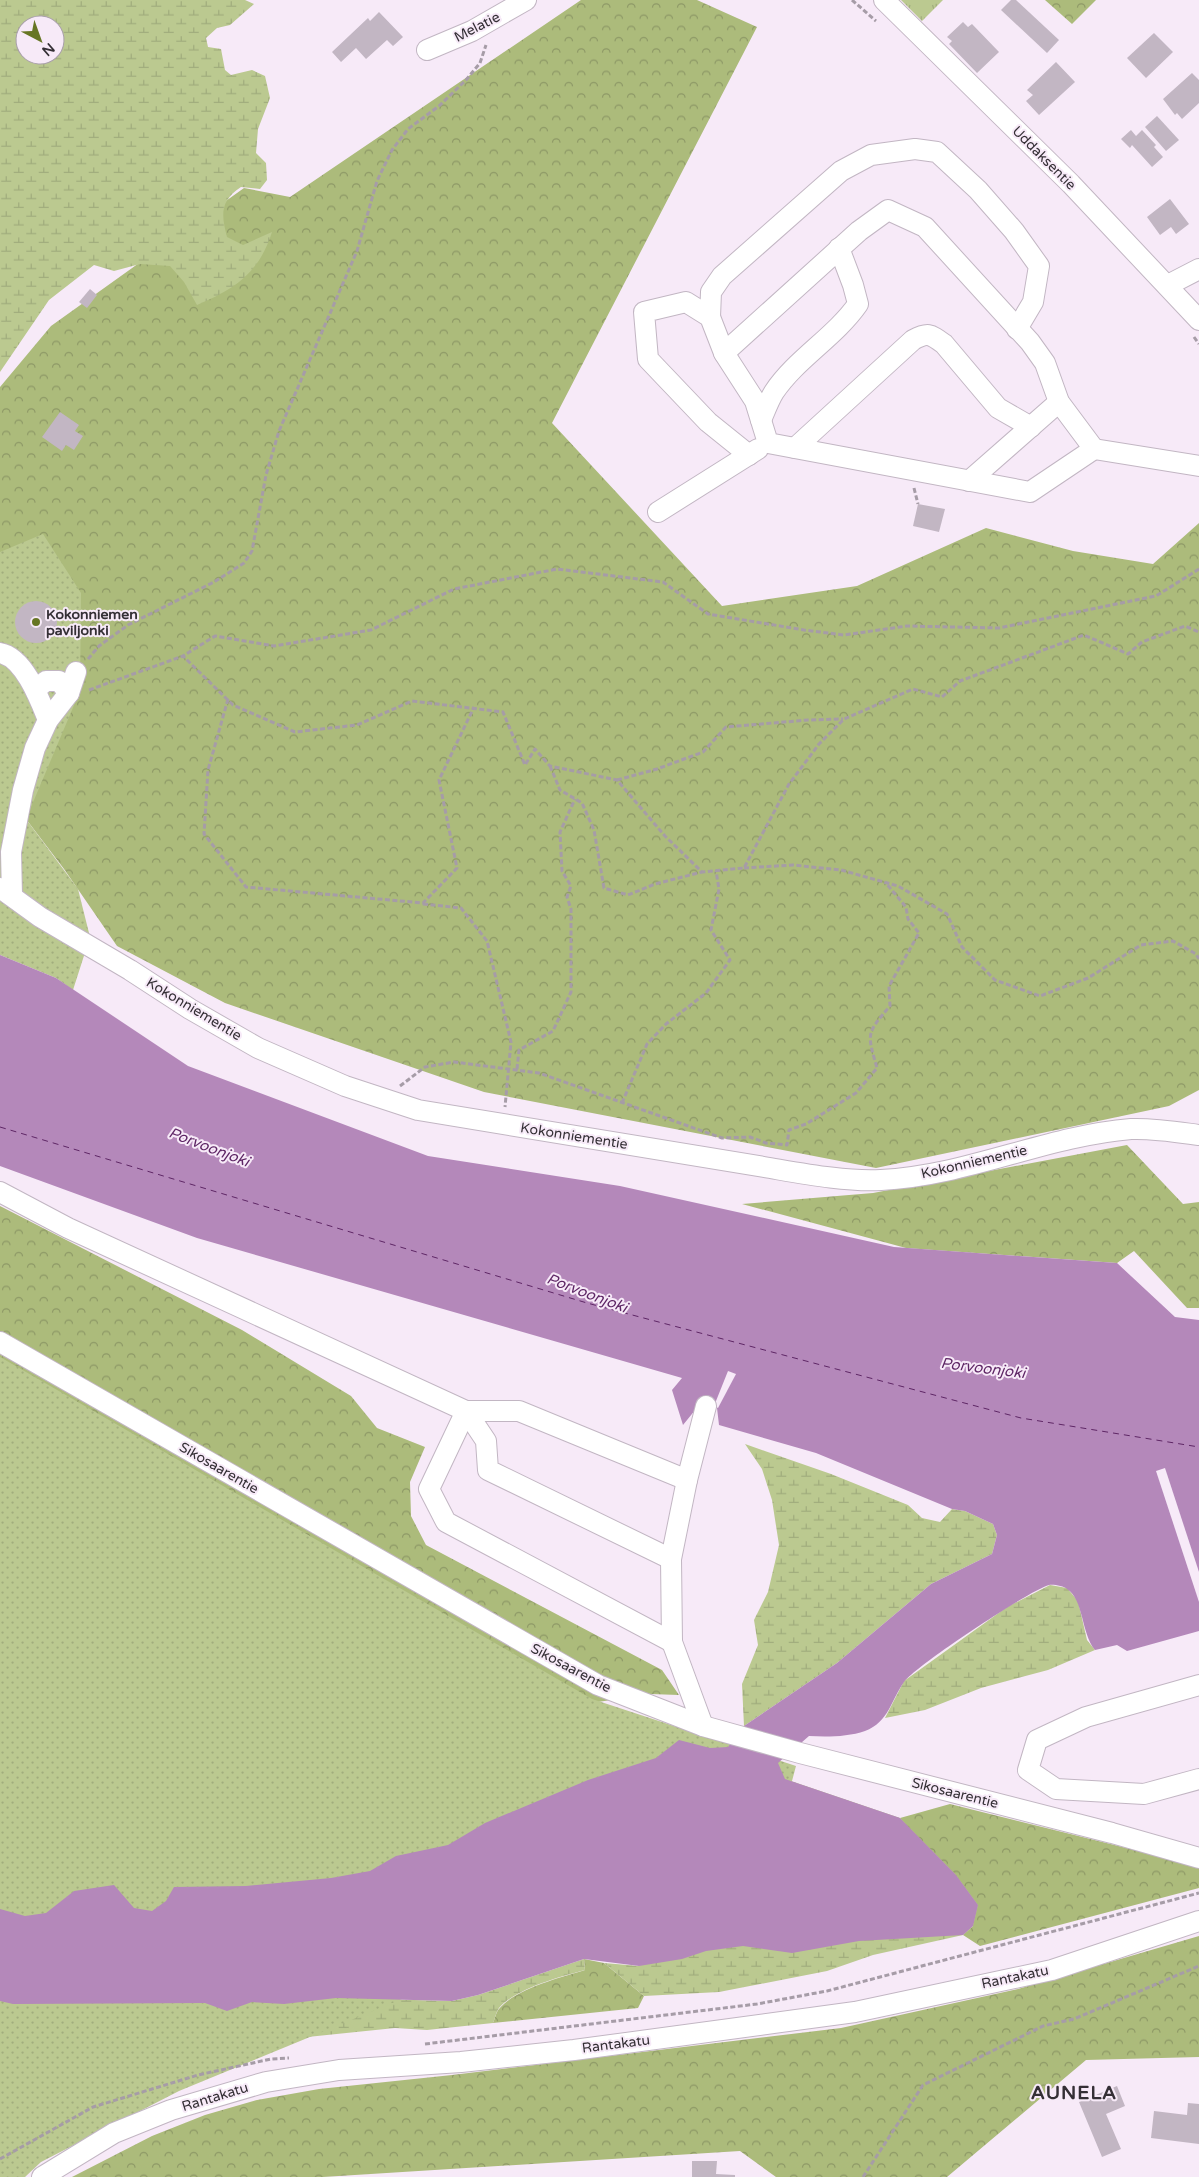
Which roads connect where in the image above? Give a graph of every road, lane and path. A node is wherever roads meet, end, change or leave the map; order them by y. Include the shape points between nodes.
1 (526, 0) edge
2 (884, 0) edge
3 (492, 20) junction
4 (427, 50) dead end
5 (839, 248) junction
6 (1199, 269) edge
7 (1168, 285) junction
8 (710, 317) junction
9 (1199, 320) edge
10 (1017, 329) junction
11 (724, 354) junction
12 (1060, 402) junction
13 (761, 420) junction
14 (1031, 427) junction
15 (768, 442) junction
16 (795, 448) junction
17 (1094, 449) junction
18 (748, 455) junction
19 (1199, 466) edge
20 (969, 481) junction
21 (658, 512) dead end
22 (1199, 569) edge
23 (1199, 632) edge
24 (0, 653) edge
25 (183, 656) junction
26 (76, 672) joint
27 (36, 689) junction
28 (69, 693) junction
29 (228, 700) junction
30 (474, 707) junction
31 (844, 719) junction
32 (48, 720) junction
33 (550, 766) junction
34 (617, 780) junction
35 (575, 799) junction
36 (744, 868) junction
37 (716, 871) junction
38 (702, 872) junction
39 (884, 882) junction
40 (6, 891) edge
41 (422, 904) junction
42 (1199, 958) edge
43 (508, 1068) junction
44 (517, 1069) junction
45 (394, 1102) junction
46 (622, 1103) junction
47 (504, 1124) junction
48 (1199, 1135) edge
49 (0, 1192) edge
50 (0, 1342) edge
51 (706, 1406) dead end
52 (466, 1411) junction
53 (687, 1480) junction
54 (671, 1559) junction
55 (672, 1642) junction
56 (1199, 1685) edge
57 (703, 1726) junction
58 (1199, 1779) edge
59 (1199, 1858) edge
60 (1199, 1894) edge
61 (1199, 1921) edge
62 (1199, 1966) edge
63 (418, 2045) dead end
64 (290, 2058) dead end
65 (0, 2160) edge
66 (42, 2177) edge
67 (863, 2177) edge

1 - 3 street, Melatie
2 - 7 street, Uddaksentie via 1071,184
3 - 4 street, Melatie
3 - 26 path via 480,63 438,106 408,129 392,150 377,181 357,251 279,431 266,475 252,551 244,563 214,582 128,625 99,646
5 - 10 street via 888,210 907,218 925,227
5 - 11 street
5 - 13 street via 858,304 846,321 775,391
6 - 7 street
7 - 9 street, Uddaksentie
8 - 10 street via 711,292 722,276 841,170 871,155 915,149 937,152 978,190 1039,266 1033,302
8 - 11 street
8 - 18 street via 686,302 644,312 648,359 708,422
10 - 12 street via 1046,363
11 - 13 street via 755,401
12 - 14 street
12 - 17 street
13 - 15 street
14 - 16 street via 998,408 944,344 924,334 913,340
14 - 20 street
15 - 16 street
15 - 18 street
16 - 20 street
17 - 19 street
17 - 20 street via 1030,492
18 - 21 street
22 - 25 path via 1156,596 999,628 907,626 844,635 708,614 664,582 557,569 454,589 371,630 274,646 214,636
23 - 31 path via 1185,626 1142,642 1128,654 1084,635 960,681 942,697 913,689
24 - 27 street via 20,667
25 - 28 path via 84,692
25 - 29 path
26 - 28 street
27 - 28 street via 46,682 59,681
27 - 32 street
28 - 32 street
29 - 30 path via 295,732 357,725 412,701
29 - 41 path via 208,770 204,834 246,887
30 - 33 path via 503,712 525,765 535,749
30 - 41 path via 439,780 458,868
31 - 34 path via 726,727 703,752
31 - 36 path via 819,744 789,784
32 - 40 street via 35,748 16,824
33 - 34 path
33 - 35 path via 560,790
34 - 38 path via 665,836
35 - 38 path via 582,803 594,830 604,888 628,895
35 - 44 path via 560,832 562,871 571,886 567,897 571,908 571,992 553,1031 519,1050
36 - 37 path
36 - 39 path via 793,865 841,870
37 - 38 path
37 - 46 path via 719,890 711,930 730,960 706,993 666,1024 647,1044
39 - 42 path via 898,886 947,914 962,947 995,980 1040,996 1088,978 1141,945 1173,941
39 - 46 path via 906,907 908,919 919,933 889,986 890,1006 872,1027 869,1038 877,1068 856,1093 806,1124 789,1130 787,1145 766,1144 750,1137 722,1138
40 - 45 street, Kokonniementie via 40,917 258,1048 345,1086
41 - 43 path via 461,908 488,941 511,1042
43 - 44 path
43 - 45 path via 454,1062 425,1067 401,1084
43 - 47 path
44 - 46 path via 539,1073
45 - 47 street, Kokonniementie via 418,1110
47 - 48 street, Kokonniementie via 764,1168 880,1181 940,1173 1068,1140 1132,1129
49 - 52 street via 68,1228
50 - 57 street, Sikosaarentie via 598,1685
51 - 53 street
52 - 53 street via 519,1411
52 - 54 street via 486,1441 488,1470
52 - 55 street via 429,1489 446,1522
53 - 54 street
54 - 55 street
55 - 57 street
56 - 58 street via 1086,1717 1037,1740 1028,1770 1056,1789 1144,1794
57 - 59 street, Sikosaarentie
60 - 63 path via 827,1991 757,2004
61 - 66 street, Rantakatu via 1052,1970 855,2012 574,2050 339,2070 266,2082 172,2110 114,2133
62 - 67 path via 1074,2019 1043,2026 923,2085
64 - 65 path via 198,2075 93,2107

